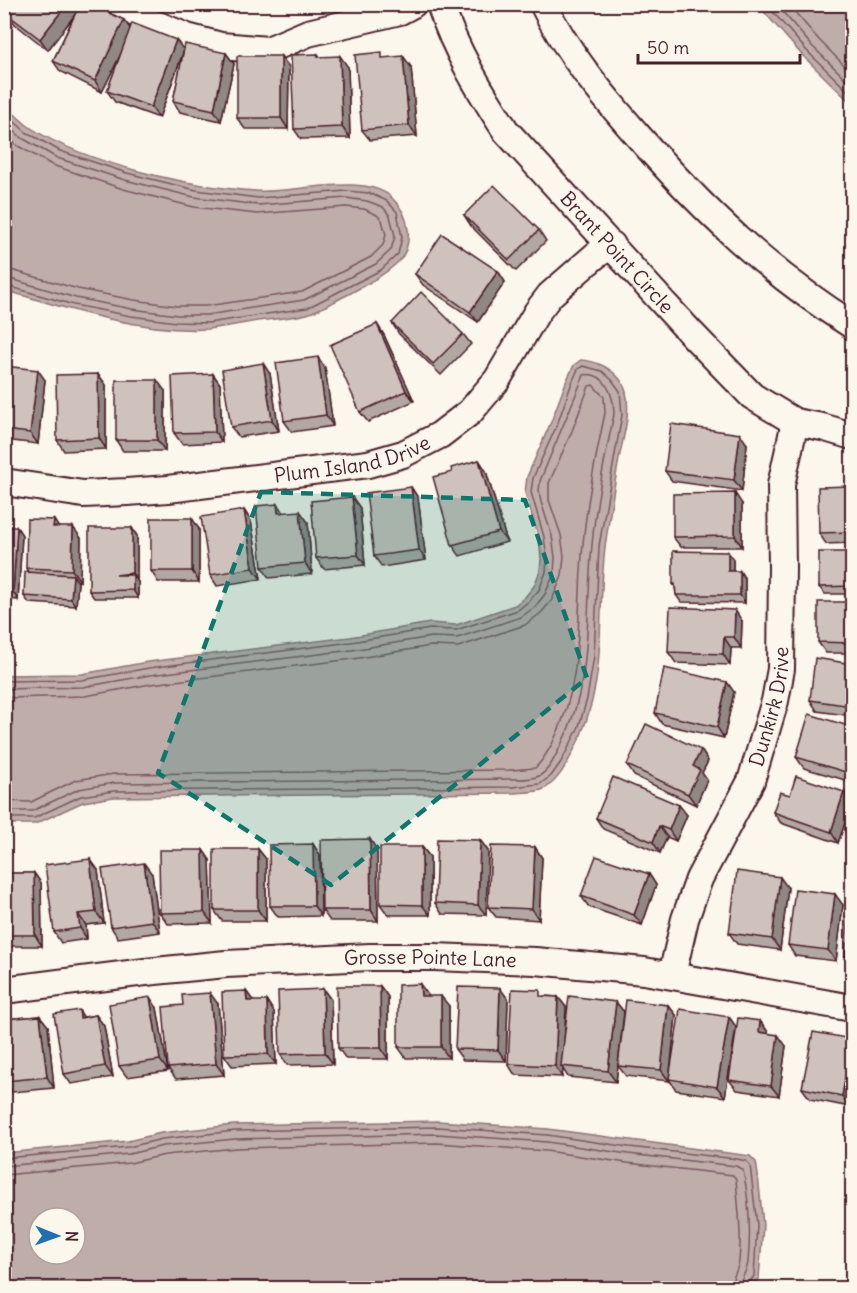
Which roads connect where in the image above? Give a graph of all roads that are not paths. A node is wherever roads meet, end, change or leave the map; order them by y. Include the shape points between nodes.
1 (121, 4) edge
2 (413, 4) edge
3 (441, 4) edge
4 (543, 4) edge
5 (612, 245) junction
6 (852, 325) edge
7 (795, 422) junction
8 (852, 436) edge
9 (4, 483) edge
10 (672, 975) junction
11 (4, 990) edge
12 (852, 1008) edge

1 - 2 street via 146,20 187,37 221,46 268,50 308,33 400,11
3 - 5 street, Brant Point Circle via 464,60 506,131
4 - 6 street via 596,89 680,184 738,241 811,299
5 - 7 street, Brant Point Circle via 752,396
5 - 9 street, Plum Island Drive via 550,295 497,380 470,412 440,435 404,454 368,465 137,491 82,494
7 - 8 street, Brant Point Circle
7 - 10 street, Dunkirk Drive via 781,485 781,669 775,701 751,781 699,879
10 - 11 street, Grosse Pointe Lane via 535,961 370,957 214,965
10 - 12 street, Grosse Pointe Lane

